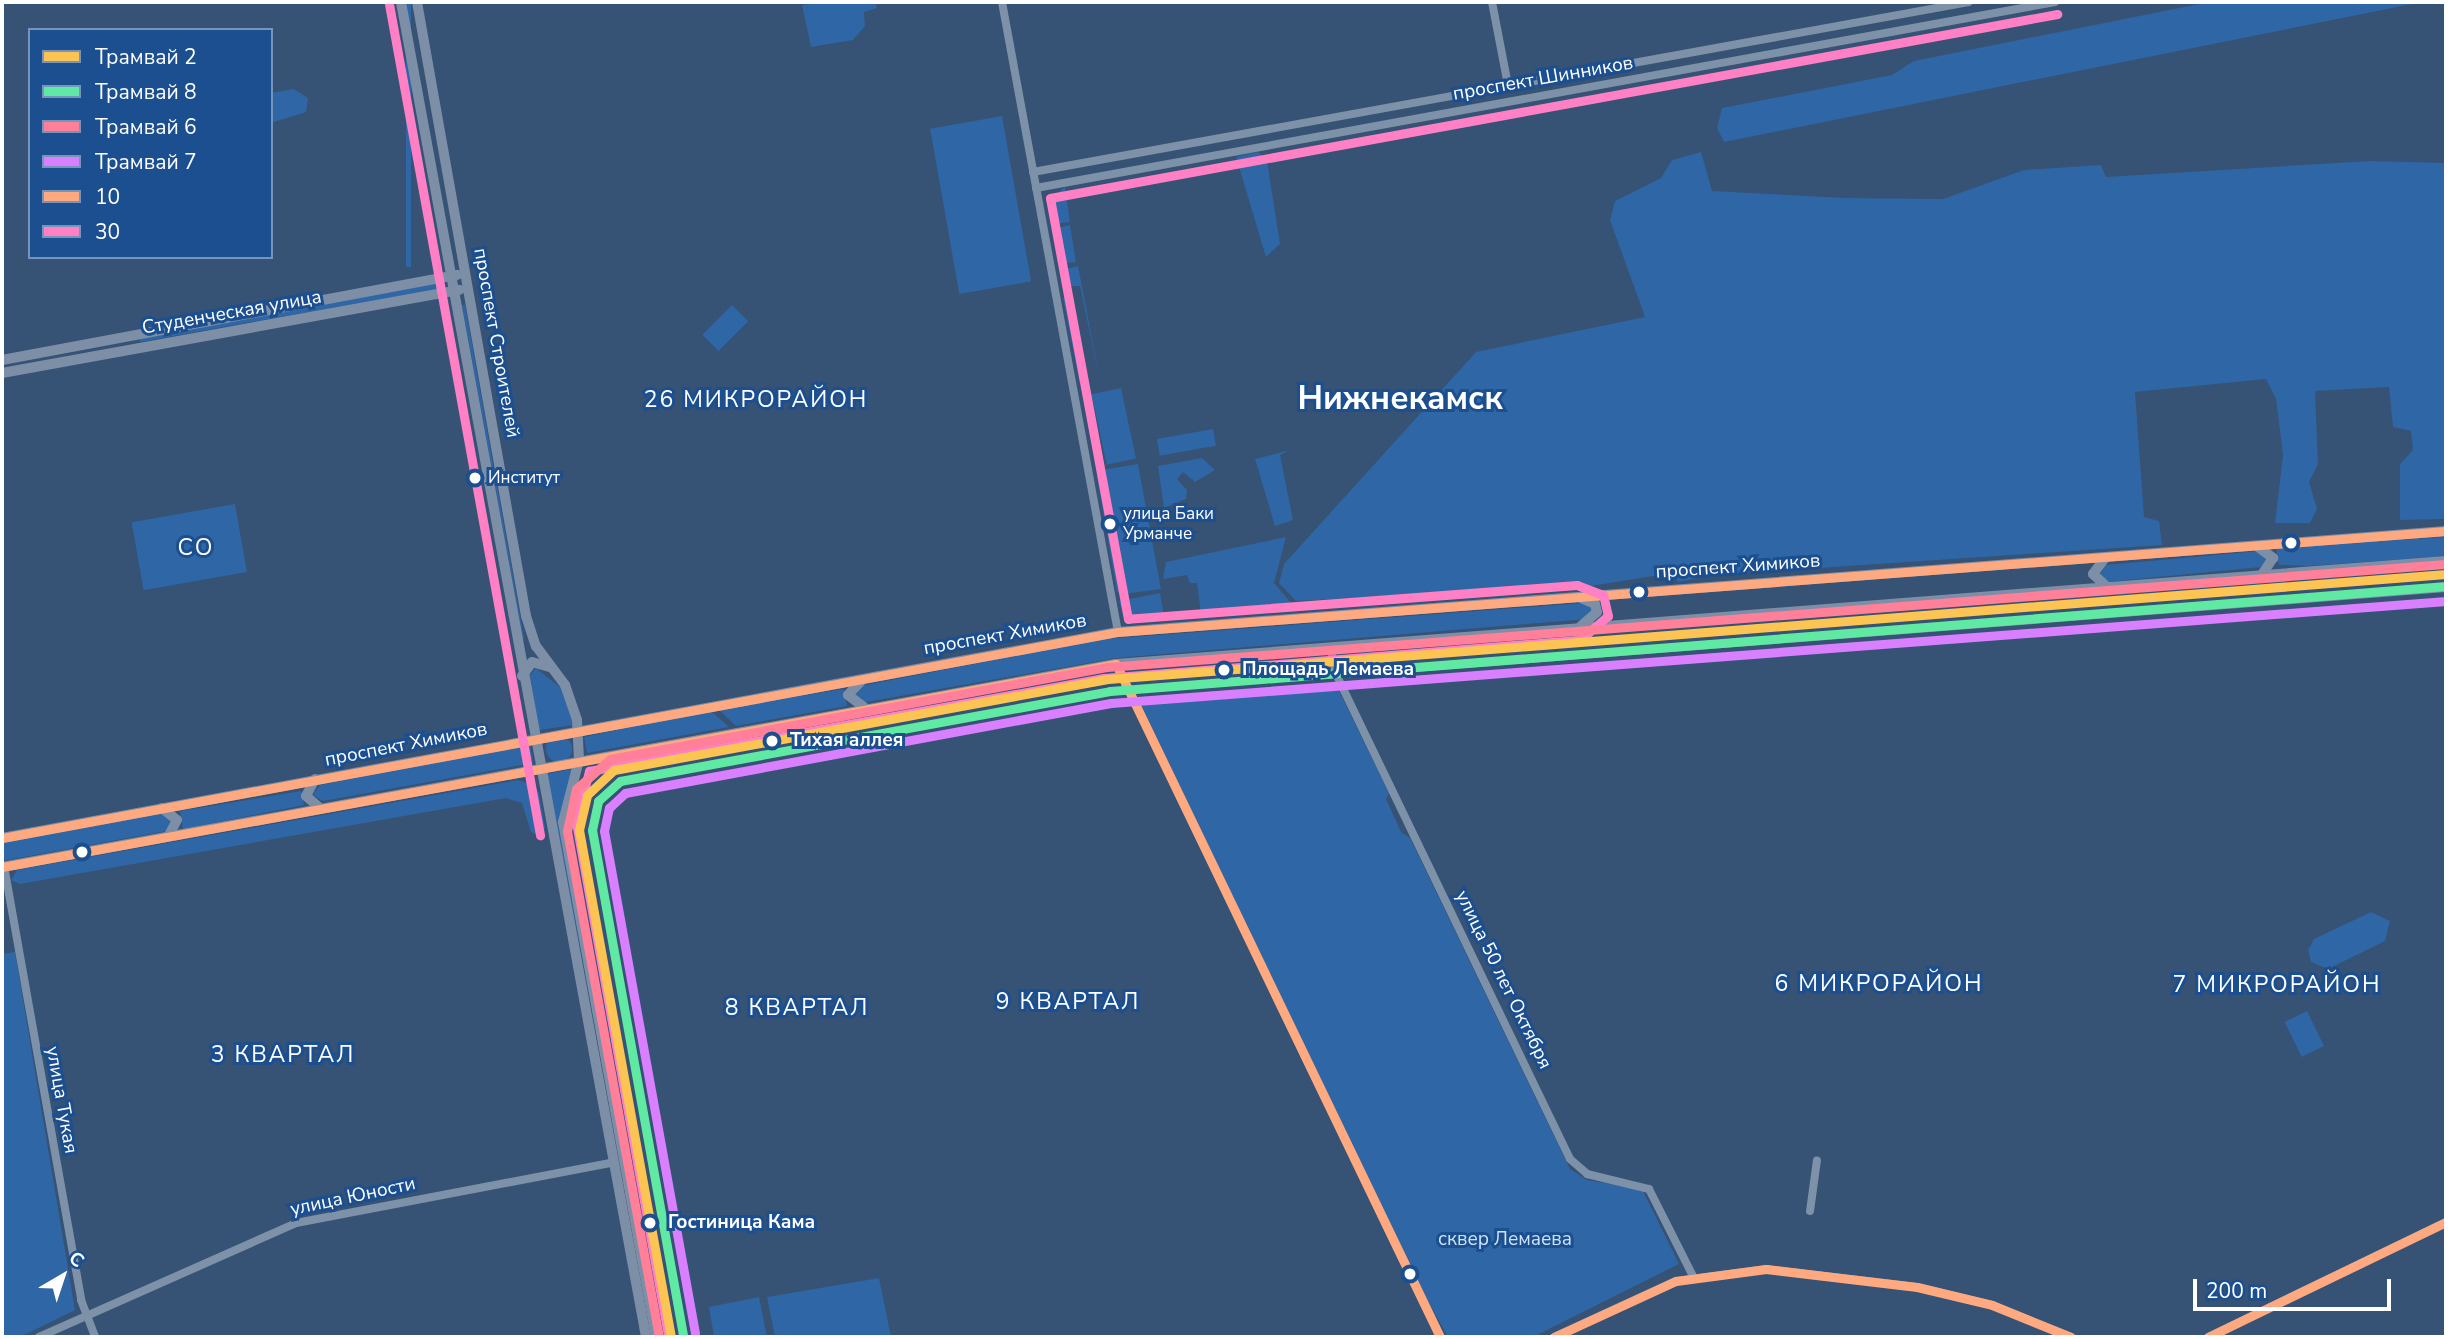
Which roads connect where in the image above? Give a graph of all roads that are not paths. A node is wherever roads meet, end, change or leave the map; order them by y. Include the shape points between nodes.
1 (401, 2) edge
2 (417, 2) edge
3 (1002, 2) edge
4 (1492, 2) edge
5 (1969, 2) edge
6 (2055, 2) edge
7 (1508, 85) junction
8 (1033, 172) junction
9 (1036, 188) junction
10 (467, 274) junction
11 (453, 276) junction
12 (469, 288) junction
13 (456, 291) junction
14 (135, 335) junction
15 (123, 344) junction
16 (138, 347) junction
17 (2, 360) edge
18 (2, 373) edge
19 (2446, 531) edge
20 (2253, 546) junction
21 (2108, 557) junction
22 (2446, 561) edge
23 (2261, 575) junction
24 (2107, 587) junction
25 (2446, 588) edge
26 (1577, 597) junction
27 (1578, 628) junction
28 (1118, 632) junction
29 (531, 635) junction
30 (516, 639) junction
31 (1330, 647) junction
32 (1116, 664) junction
33 (555, 671) junction
34 (1336, 674) junction
35 (522, 678) junction
36 (866, 678) junction
37 (573, 703) junction
38 (868, 709) junction
39 (601, 726) junction
40 (579, 730) junction
41 (534, 738) junction
42 (579, 760) junction
43 (540, 767) junction
44 (315, 779) junction
45 (160, 808) junction
46 (320, 808) junction
47 (166, 836) junction
48 (2, 838) edge
49 (3, 866) edge
50 (625, 1143) junction
51 (607, 1146) junction
52 (1817, 1160) dead end
53 (610, 1163) junction
54 (632, 1186) junction
55 (615, 1191) junction
56 (1810, 1211) dead end
57 (2446, 1222) edge
58 (1693, 1276) junction
59 (86, 1315) junction
60 (39, 1337) edge
61 (95, 1337) edge
62 (646, 1337) edge
63 (656, 1337) edge
64 (1440, 1337) edge
65 (1554, 1337) edge
66 (2071, 1337) edge
67 (2208, 1337) edge

1 - 11 main road, проспект Строителей
2 - 10 main road, проспект Строителей
3 - 8 street
4 - 7 street
5 - 7 street, проспект Шинников
6 - 9 street, проспект Шинников
7 - 8 street, проспект Шинников
8 - 9 street
9 - 28 street
10 - 11 main road, Студенческая улица
10 - 12 main road, проспект Строителей
11 - 13 main road, проспект Строителей
11 - 14 main road, Студенческая улица
12 - 13 main road, Студенческая улица
12 - 29 main road, проспект Строителей
13 - 16 main road, Студенческая улица
13 - 30 main road, проспект Строителей
14 - 15 main road, Студенческая улица
14 - 16 main road
15 - 16 main road, Студенческая улица
15 - 17 main road, Студенческая улица
15 - 18 main road, Студенческая улица
19 - 20 main road, проспект Химиков
20 - 21 main road, проспект Химиков
20 - 23 main road via 2273,558 2271,568
21 - 24 main road via 2096,564 2092,574
21 - 26 main road, проспект Химиков
22 - 23 main road
23 - 24 main road
24 - 27 main road
25 - 34 street
26 - 27 main road via 1595,604 1597,612
26 - 28 main road, проспект Химиков
27 - 31 main road
28 - 36 main road, проспект Химиков
29 - 30 main road via 528,643
29 - 33 main road, проспект Строителей
30 - 35 main road, проспект Строителей
31 - 32 main road
31 - 34 street, улица 50 лет Октября
32 - 38 main road
32 - 64 street
33 - 35 main road via 532,662
33 - 37 main road, проспект Строителей
34 - 58 street, улица 50 лет Октября via 1573,1164 1587,1174 1649,1189
35 - 41 main road, проспект Строителей
36 - 38 main road via 848,695 853,704
36 - 39 main road, проспект Химиков
37 - 39 main road via 590,722
37 - 40 main road, проспект Строителей
38 - 42 main road
39 - 40 main road, проспект Химиков
40 - 41 main road, проспект Химиков
40 - 42 main road, проспект Строителей
41 - 43 main road, проспект Строителей
41 - 44 main road, проспект Химиков
42 - 43 main road
42 - 50 main road, проспект Строителей via 563,822
43 - 46 main road
43 - 51 main road, проспект Строителей via 606,1115
44 - 45 main road, проспект Химиков
44 - 46 main road via 306,796
45 - 47 main road via 177,820
45 - 48 main road, проспект Химиков
46 - 47 main road
47 - 49 main road
49 - 59 street, улица Тукая
50 - 51 main road via 612,1136
50 - 54 main road, проспект Строителей
51 - 53 main road, проспект Строителей
52 - 56 street
53 - 55 main road, проспект Строителей
53 - 59 street, улица Юности via 296,1223
54 - 55 main road via 625,1195
54 - 63 main road, проспект Строителей
55 - 62 main road, проспект Строителей
57 - 67 street
58 - 65 street
58 - 66 street via 1788,1270 1917,1287 1992,1305
59 - 60 street, улица Юности
59 - 61 street, улица Тукая

